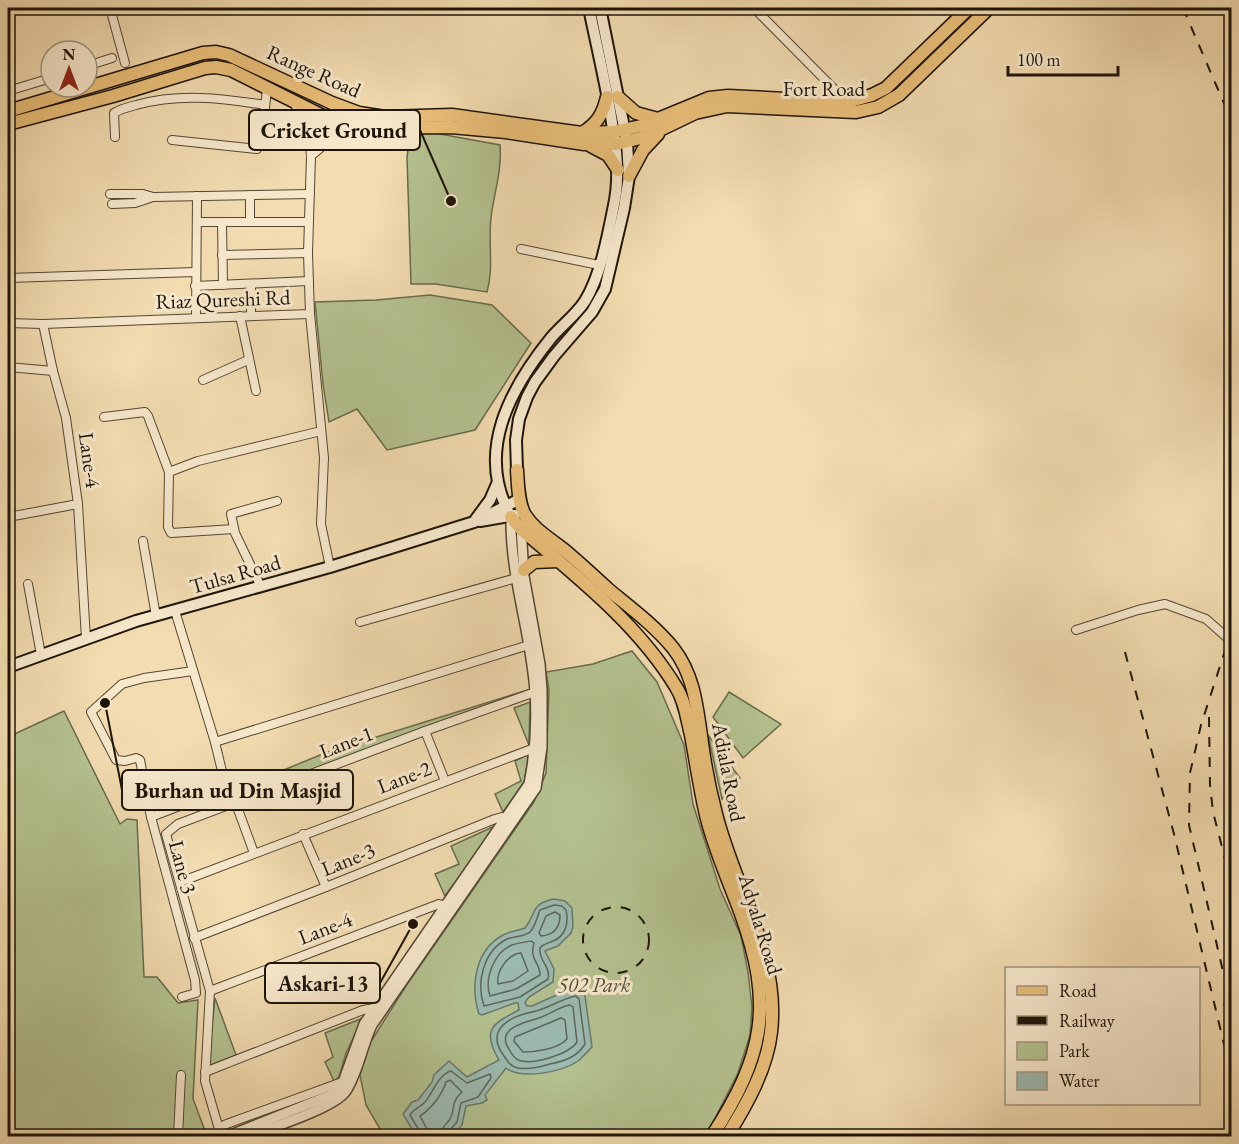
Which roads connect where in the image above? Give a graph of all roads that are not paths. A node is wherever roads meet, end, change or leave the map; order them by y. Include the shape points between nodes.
1 (110, 8) edge
2 (589, 8) edge
3 (600, 8) edge
4 (754, 8) edge
5 (769, 8) edge
6 (969, 8) edge
7 (989, 8) edge
8 (761, 15) junction
9 (112, 58) dead end
10 (99, 62) edge
11 (125, 63) dead end
12 (39, 82) edge
13 (267, 89) junction
14 (8, 91) edge
15 (613, 97) junction
16 (294, 100) junction
17 (847, 102) junction
18 (265, 105) junction
19 (8, 111) edge
20 (856, 112) junction
21 (8, 124) edge
22 (661, 124) junction
23 (385, 129) junction
24 (115, 137) dead end
25 (620, 137) junction
26 (583, 139) junction
27 (172, 140) dead end
28 (311, 156) junction
29 (623, 173) junction
30 (110, 194) dead end
31 (310, 194) junction
32 (250, 195) junction
33 (197, 196) junction
34 (153, 197) junction
35 (112, 204) dead end
36 (196, 222) junction
37 (222, 222) junction
38 (250, 222) junction
39 (309, 222) junction
40 (521, 249) dead end
41 (308, 253) junction
42 (222, 255) junction
43 (599, 266) junction
44 (195, 272) junction
45 (8, 278) edge
46 (309, 282) junction
47 (223, 285) junction
48 (251, 285) junction
49 (195, 286) junction
50 (310, 314) junction
51 (251, 315) junction
52 (240, 316) junction
53 (196, 318) junction
54 (8, 323) edge
55 (43, 324) junction
56 (248, 360) junction
57 (8, 367) edge
58 (53, 371) junction
59 (203, 380) dead end
60 (256, 391) dead end
61 (104, 417) dead end
62 (321, 431) junction
63 (517, 470) joint
64 (169, 472) junction
65 (497, 484) junction
66 (520, 499) junction
67 (276, 501) dead end
68 (78, 504) junction
69 (508, 512) junction
70 (523, 513) junction
71 (8, 517) edge
72 (474, 522) junction
73 (234, 528) junction
74 (521, 529) junction
75 (143, 541) dead end
76 (558, 561) junction
77 (330, 567) junction
78 (521, 575) junction
79 (28, 584) dead end
80 (261, 587) junction
81 (175, 611) junction
82 (156, 616) junction
83 (360, 622) dead end
84 (1076, 630) dead end
85 (86, 639) junction
86 (1232, 642) edge
87 (532, 644) junction
88 (41, 655) junction
89 (8, 667) edge
90 (194, 671) junction
91 (538, 691) junction
92 (425, 731) junction
93 (215, 742) junction
94 (538, 747) junction
95 (694, 752) joint
96 (445, 781) junction
97 (236, 804) junction
98 (151, 817) junction
99 (511, 818) junction
100 (303, 834) junction
101 (254, 853) junction
102 (180, 882) junction
103 (326, 887) junction
104 (449, 907) junction
105 (194, 938) junction
106 (210, 991) junction
107 (182, 997) dead end
108 (380, 1006) junction
109 (205, 1071) junction
110 (181, 1075) dead end
111 (348, 1080) junction
112 (224, 1125) dead end
113 (178, 1137) edge
114 (221, 1137) edge
115 (228, 1137) edge
116 (249, 1137) edge
117 (712, 1137) edge
118 (727, 1137) edge

1 - 11 street
2 - 15 main road
3 - 15 main road
4 - 8 street
5 - 8 street
6 - 17 main road, Fort Road via 886,88
7 - 20 main road, Fort Road via 899,95 878,107
8 - 17 street
9 - 10 street
12 - 14 street
13 - 16 main road
13 - 18 street
13 - 21 main road via 231,70 205,68
15 - 22 main road
15 - 25 main road
15 - 26 main road
16 - 23 main road via 325,117 364,128
16 - 28 street, Riaz Qureshi Rd via 309,135
17 - 20 street
17 - 22 main road, Fort Road via 709,98
18 - 24 street via 188,97 147,102 114,113
18 - 27 street via 257,149
19 - 26 main road, Range Road via 154,66 216,52 359,113 385,117 452,115
20 - 22 main road, Fort Road via 727,106
22 - 25 main road, Fort Road
22 - 29 main road
23 - 26 main road via 451,127
23 - 28 street via 326,144
25 - 26 main road, Range Road
25 - 29 main road
26 - 29 main road via 608,155
28 - 31 street, Riaz Qureshi Rd
29 - 43 main road
29 - 63 main road via 624,208 605,289 527,397 517,429
30 - 34 street
31 - 32 street
31 - 39 street, Riaz Qureshi Rd
32 - 33 street
32 - 38 street
33 - 34 street
33 - 36 street
34 - 35 street
36 - 37 street
36 - 44 street
37 - 38 street
37 - 42 street
38 - 39 street
39 - 41 street, Riaz Qureshi Rd
40 - 43 street
41 - 42 street
41 - 46 street, Riaz Qureshi Rd
42 - 47 street
43 - 65 main road via 584,303 551,339 507,407 498,437
44 - 45 street
44 - 49 street
46 - 48 street
46 - 50 street, Riaz Qureshi Rd
47 - 48 street
47 - 49 street
48 - 51 street
49 - 53 street
50 - 51 street, Riaz Qureshi Rd
50 - 62 street
51 - 52 street, Riaz Qureshi Rd
52 - 53 street, Riaz Qureshi Rd
52 - 56 street
53 - 55 street, Riaz Qureshi Rd
54 - 55 street
55 - 58 street, Lane-4
56 - 59 street
56 - 60 street
57 - 58 street
58 - 68 street, Lane-4 via 66,418
61 - 64 street via 145,412
62 - 64 street via 198,461
62 - 77 street via 321,524
63 - 66 main road
64 - 73 street via 171,533
65 - 69 main road
65 - 72 main road
66 - 69 main road, Tulsa Road
66 - 70 main road
67 - 73 street via 231,514
68 - 71 street
68 - 85 street, Lane-4
69 - 70 main road, Tulsa Road
69 - 72 main road, Tulsa Road
69 - 74 main road, Adiala Road
69 - 78 street via 510,542
70 - 74 street
70 - 118 main road, Adiala Road via 646,621 673,648 689,672 715,812 764,951 772,1000 765,1059
72 - 77 main road, Tulsa Road
73 - 80 street
74 - 76 main road, Adiala Road
74 - 78 street
75 - 82 street
76 - 78 main road via 534,562
76 - 95 main road, Adiala Road via 628,624 677,688
77 - 80 main road, Tulsa Road
78 - 83 street
78 - 87 street
79 - 88 street
80 - 81 main road, Tulsa Road
81 - 82 main road, Tulsa Road
81 - 90 street, Lane 3
82 - 85 main road, Tulsa Road
84 - 86 street via 1165,604 1206,619
85 - 88 main road, Tulsa Road
87 - 91 street
87 - 93 street
88 - 89 main road, Tulsa Road
90 - 93 street, Lane 3
90 - 98 street via 122,684 91,712 116,760 140,760
91 - 92 street, Lane-1
91 - 94 street
92 - 96 street
92 - 97 street, Lane-1
93 - 98 street, Lane 3 via 226,788
94 - 96 street, Lane-2
94 - 99 street via 529,784
95 - 117 main road, Adyala Road via 710,828 750,940 761,988 753,1059 740,1091
96 - 100 street, Lane-2
97 - 101 street
97 - 102 street, Lane-1 via 178,824 166,834
98 - 107 street, Lane 3 via 195,980 196,993
99 - 103 street, Lane-3 via 495,819
99 - 104 street
100 - 101 street, Lane-2
100 - 103 street
101 - 102 street, Lane-2
102 - 105 street
103 - 105 street, Lane-3
104 - 106 street, Lane-4 via 439,904
104 - 108 street
105 - 106 street
106 - 109 street
108 - 109 street
108 - 111 street via 357,1039
109 - 114 street
110 - 113 street
111 - 112 street
111 - 115 street via 331,1095
111 - 116 street via 347,1090 336,1101

